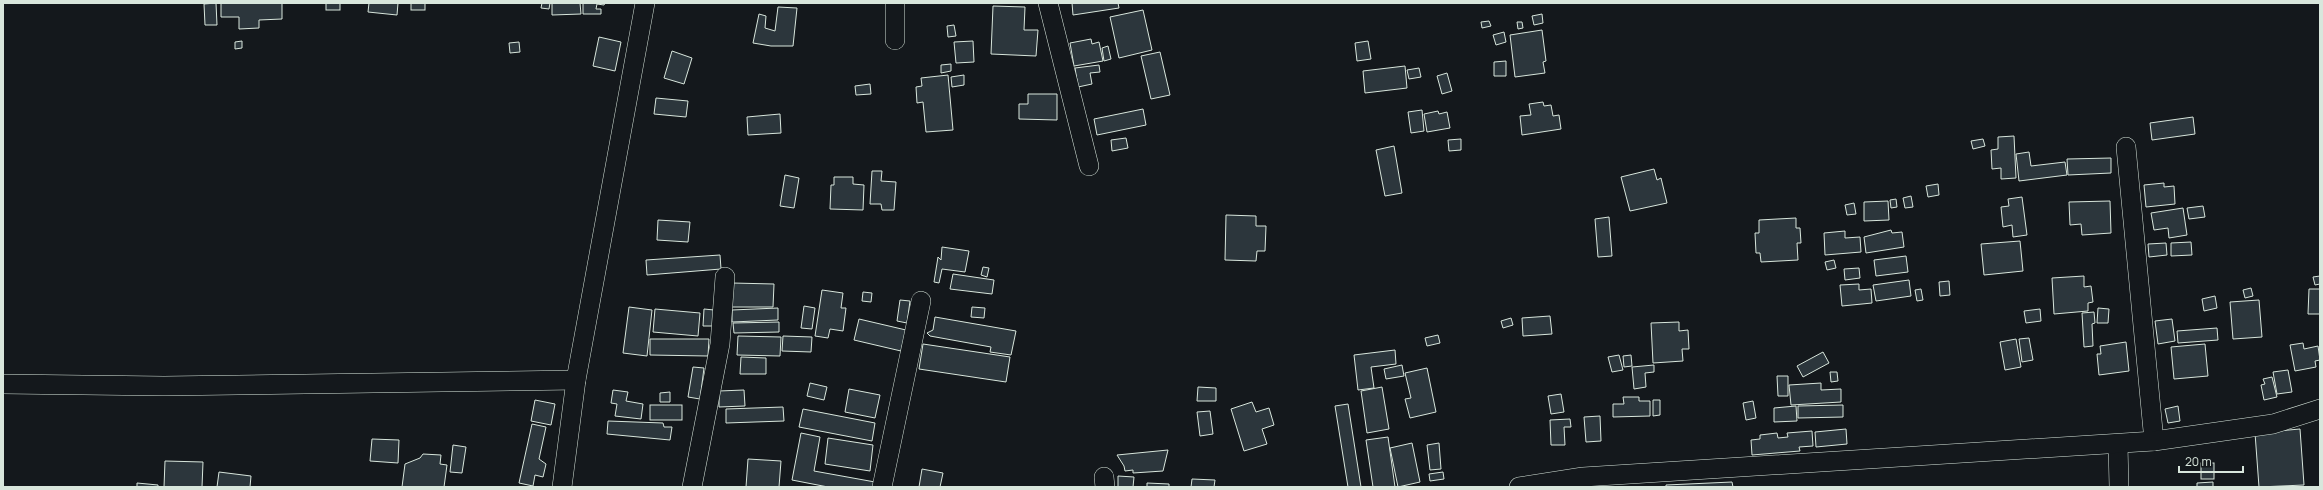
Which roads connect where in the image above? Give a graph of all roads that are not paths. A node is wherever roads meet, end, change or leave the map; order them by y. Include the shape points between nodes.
1 (645, 3) edge
2 (895, 3) edge
3 (1048, 3) edge
4 (895, 40) dead end
5 (2126, 147) dead end
6 (1089, 166) dead end
7 (725, 277) dead end
8 (921, 301) dead end
9 (576, 380) junction
10 (3, 384) edge
11 (2320, 409) edge
12 (2154, 441) junction
13 (2118, 444) junction
14 (562, 487) edge
15 (692, 487) edge
16 (882, 487) edge
17 (1519, 487) edge
18 (2119, 487) edge

1 - 9 street
2 - 4 street
3 - 6 street
5 - 12 street
7 - 15 street via 720,344
8 - 16 street
9 - 10 street via 164,386
9 - 14 street
11 - 12 street via 2272,424
12 - 13 street
13 - 17 street via 1591,477
13 - 18 street

